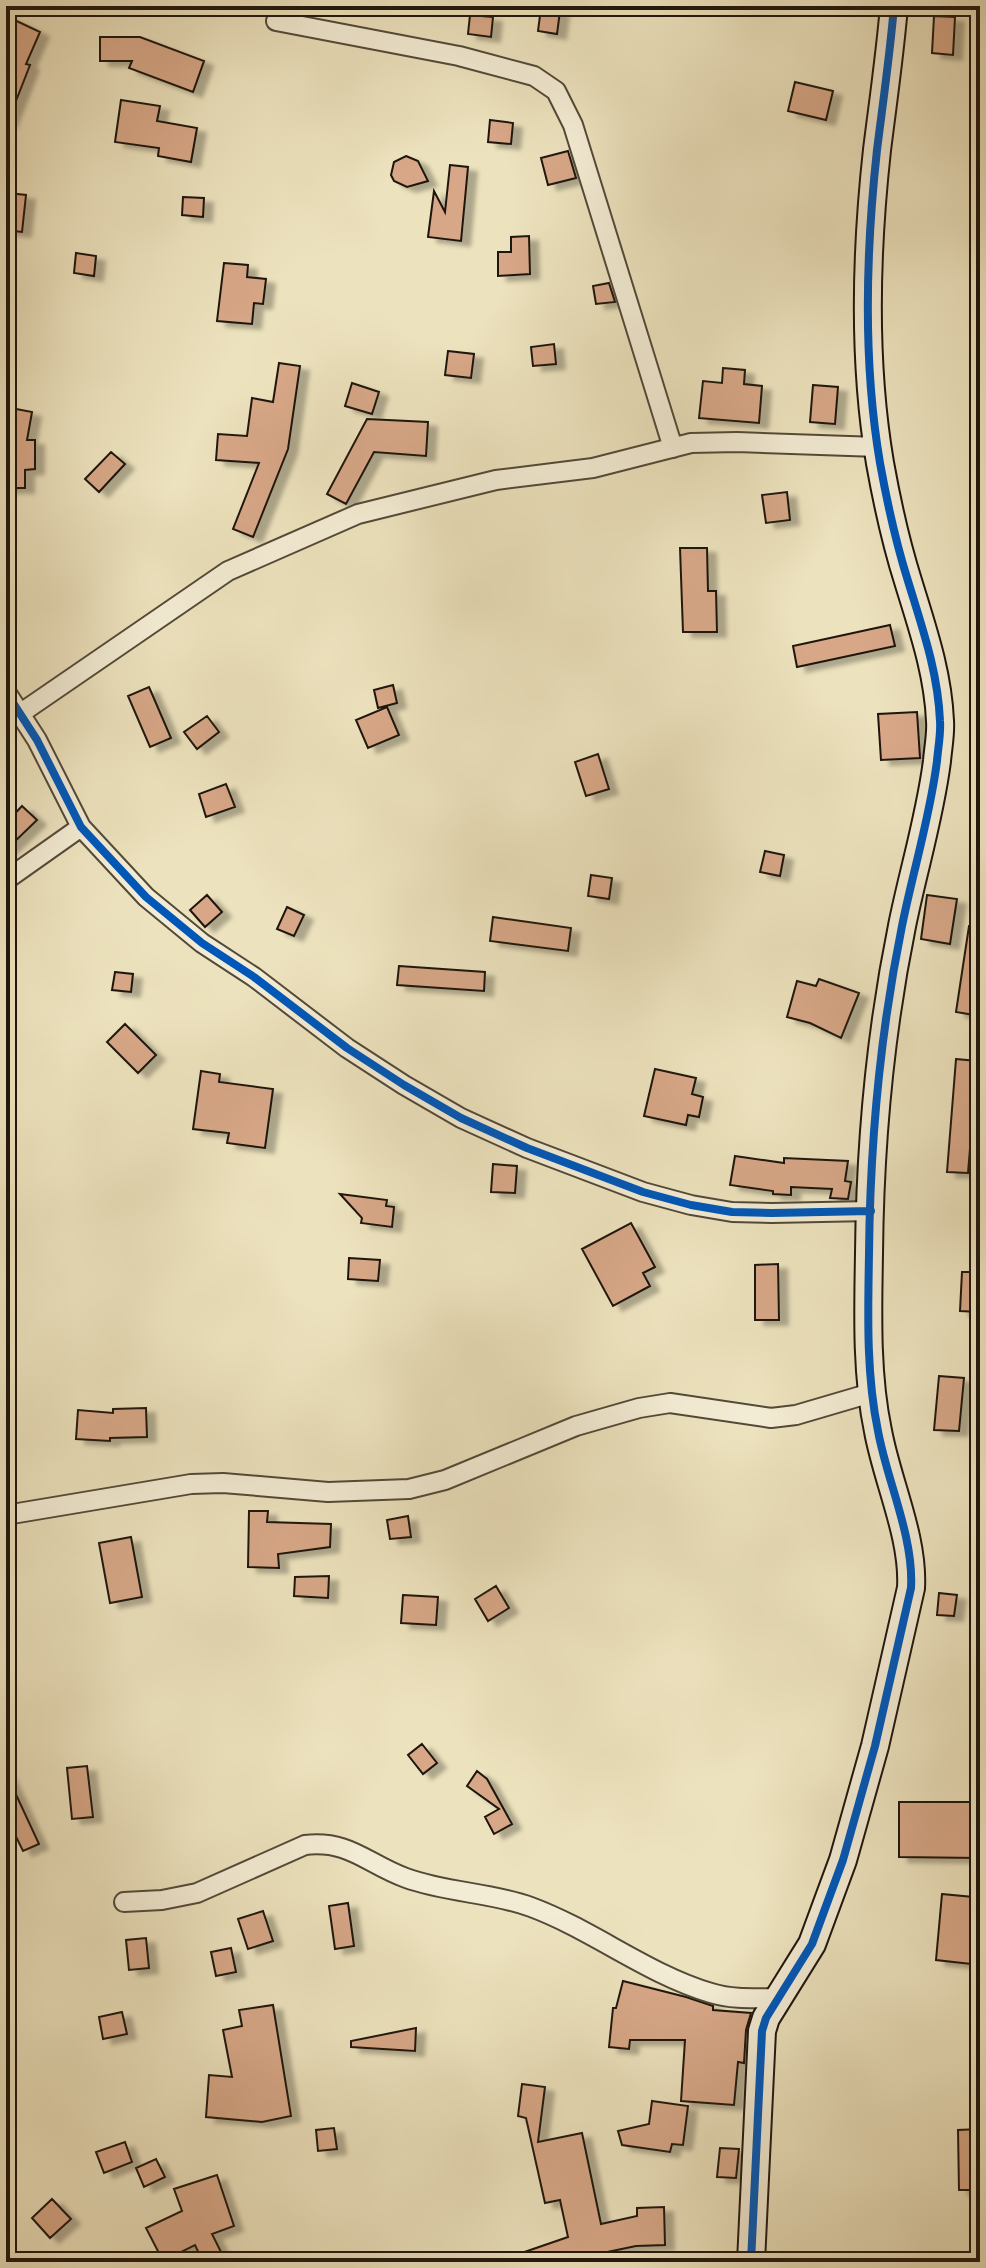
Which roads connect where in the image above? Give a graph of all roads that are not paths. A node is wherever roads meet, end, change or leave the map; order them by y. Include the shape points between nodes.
1 (894, 6) edge
2 (276, 21) dead end
3 (878, 447) junction
4 (673, 448) junction
5 (6, 692) edge
6 (21, 713) junction
7 (81, 827) junction
8 (6, 880) edge
9 (871, 1211) junction
10 (871, 1393) junction
11 (6, 1515) edge
12 (124, 1902) dead end
13 (778, 1998) junction
14 (751, 2262) edge

1 - 3 street via 877,153 869,290
2 - 4 street via 489,64 534,76 556,91 573,125
3 - 4 street via 737,442
3 - 9 street via 906,574 930,650 941,726 887,1012
4 - 6 street via 593,468 496,480 358,514 228,571
5 - 6 street
6 - 7 street
7 - 8 street
7 - 9 street via 146,897 202,943 347,1048 461,1118 643,1192 691,1205 759,1213
9 - 10 street
10 - 11 street via 771,1418 678,1404 639,1408 409,1489 328,1492 191,1484
10 - 13 street via 910,1556 911,1588 843,1860 812,1944
12 - 13 street via 197,1893 305,1845 339,1845 406,1878 532,1907 709,1993
13 - 14 street via 766,2018 760,2045

